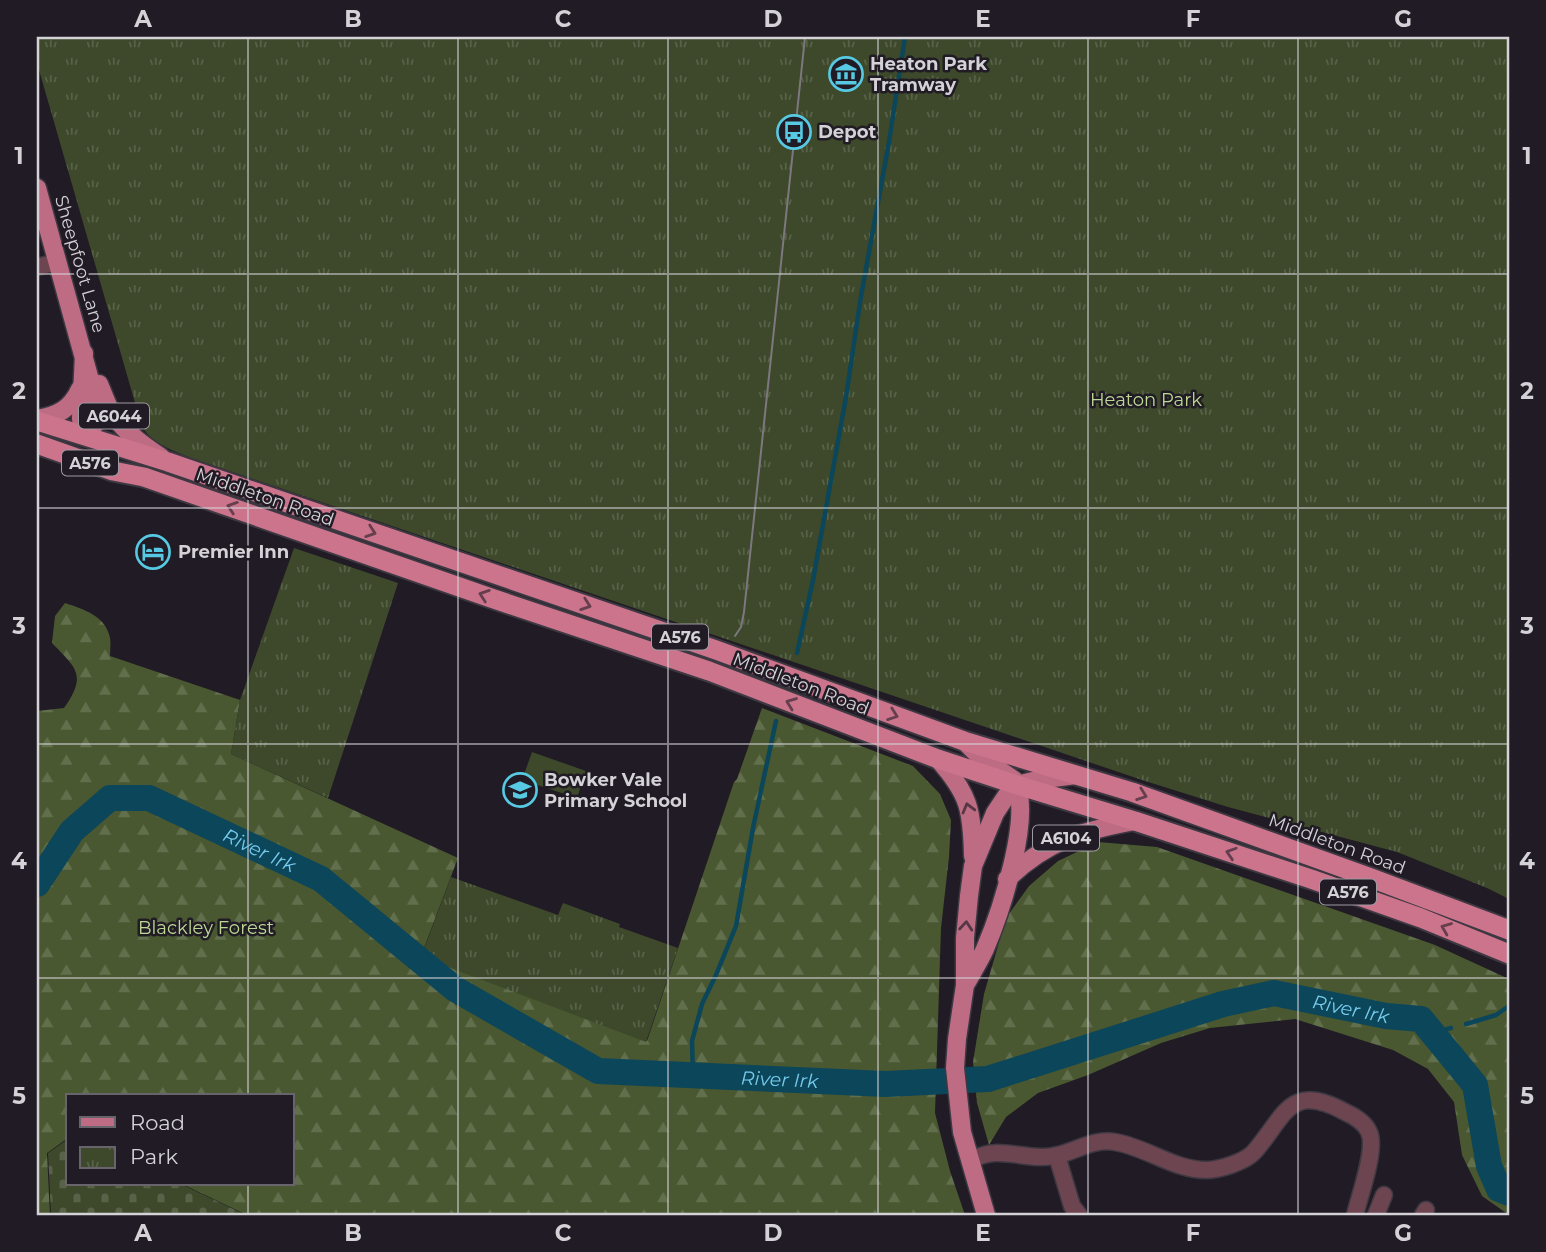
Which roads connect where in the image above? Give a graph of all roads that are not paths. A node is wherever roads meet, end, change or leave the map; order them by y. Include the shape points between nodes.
1 (37, 188) edge
2 (58, 262) junction
3 (37, 267) edge
4 (84, 353) junction
5 (81, 385) junction
6 (37, 420) edge
7 (86, 436) junction
8 (37, 446) edge
9 (59, 452) junction
10 (168, 462) junction
11 (144, 477) junction
12 (283, 501) junction
13 (297, 530) junction
14 (964, 741) junction
15 (938, 759) junction
16 (1077, 775) junction
17 (1017, 785) junction
18 (1135, 821) junction
19 (973, 866) junction
20 (1007, 879) junction
21 (1509, 930) edge
22 (1509, 954) edge
23 (965, 985) junction
24 (1057, 1156) junction
25 (970, 1160) junction
26 (1384, 1195) dead end
27 (986, 1215) edge
28 (1079, 1215) edge
29 (1355, 1215) edge
30 (1376, 1215) edge

1 - 2 main road, Sheepfoot Lane / A6044
2 - 3 street
2 - 4 main road, Sheepfoot Lane / A6044
4 - 5 main road, Sheepfoot Lane / A6044
4 - 7 main road, Sheepfoot Lane / A6044 via 96,411 93,428
4 - 10 main road, Sheepfoot Lane / A6044 via 122,426
5 - 6 main road, A6044 via 64,411
5 - 7 main road, Sheepfoot Lane / A6044
6 - 7 highway, Middleton Road / A576
7 - 9 highway, A576
7 - 10 highway, Middleton Road / A576
7 - 11 highway, A576 via 95,450 128,464
8 - 9 highway, Middleton Road / A576
9 - 11 highway, Middleton Road / A576
10 - 12 highway, Middleton Road / A576
13 -> 11 highway, Middleton Road / A576
12 - 13 highway
12 -> 14 highway, Middleton Road / A576
15 -> 13 highway, Middleton Road / A576 via 709,671
14 - 16 highway, Middleton Road / A576
14 - 17 main road
15 - 17 highway, Middleton Road / A576
19 -> 15 main road, A6104 via 966,799
16 - 17 main road
16 -> 21 highway, Middleton Road / A576
17 - 18 highway, Middleton Road / A576
17 - 19 main road, A6104 via 995,813
17 - 20 main road, A6104 via 1018,837
18 - 20 main road, A6104 via 1062,840
22 -> 18 highway, Middleton Road / A576 via 1409,914
23 -> 19 main road, A6104
20 - 23 main road, A6104 via 984,950
23 - 25 main road, A6104 via 956,1068 962,1132
24 - 25 street via 994,1153
24 - 28 street
24 - 29 street via 1086,1145 1117,1142 1173,1163 1218,1170 1253,1154 1287,1109 1317,1101 1351,1115 1369,1132 1370,1155
25 - 27 main road
26 - 30 street

